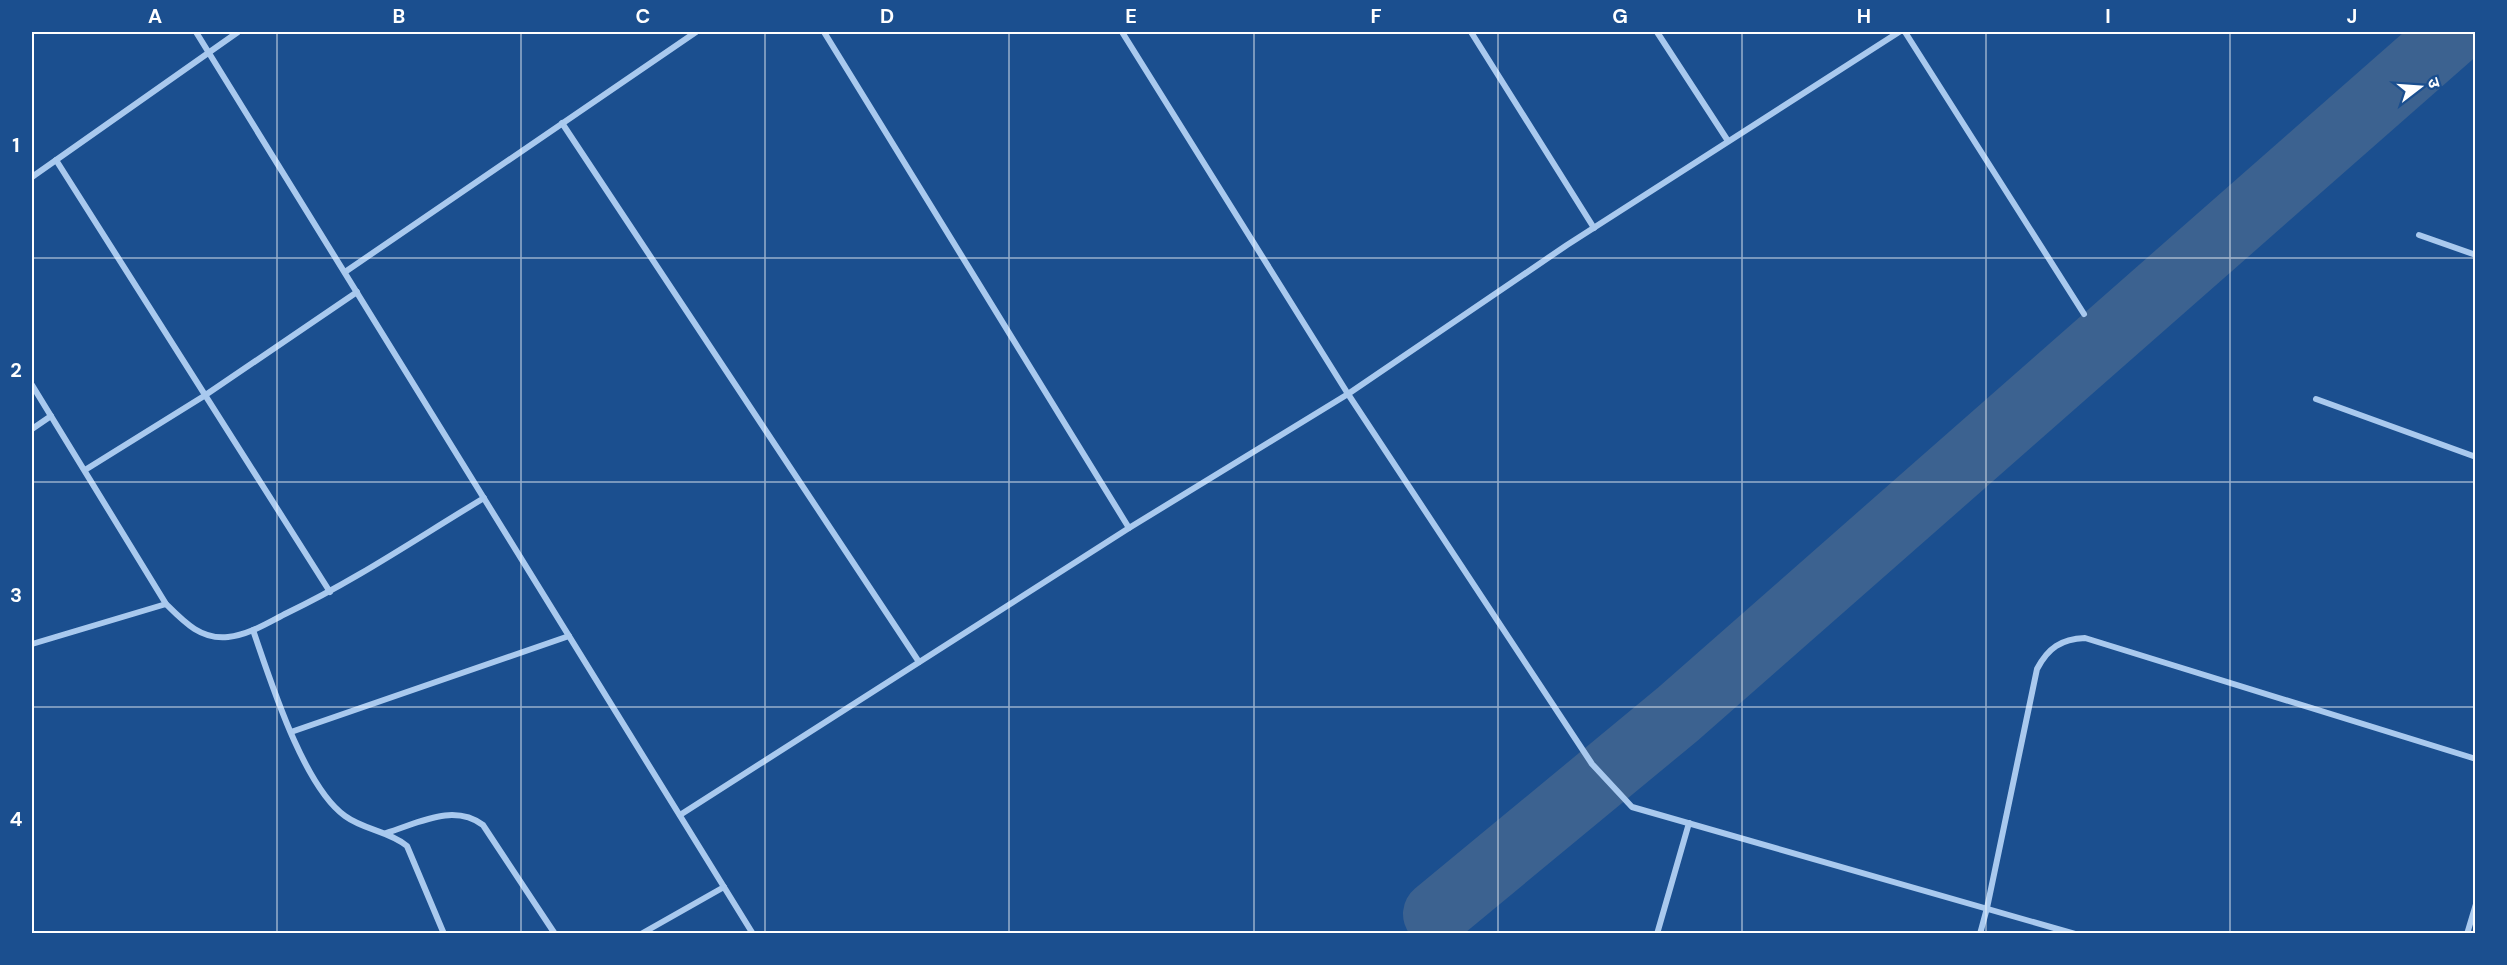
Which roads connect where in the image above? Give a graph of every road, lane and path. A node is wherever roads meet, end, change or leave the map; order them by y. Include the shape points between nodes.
1 (196, 32) edge
2 (238, 32) edge
3 (696, 32) edge
4 (824, 32) edge
5 (1122, 32) edge
6 (1472, 32) edge
7 (1657, 32) edge
8 (1899, 32) edge
9 (1905, 32) edge
10 (209, 52) junction
11 (562, 123) junction
12 (1728, 141) junction
13 (56, 160) junction
14 (32, 177) edge
15 (1594, 228) junction
16 (2419, 235) dead end
17 (2475, 255) edge
18 (345, 272) junction
19 (357, 292) junction
20 (2084, 314) dead end
21 (32, 385) edge
22 (1348, 394) junction
23 (204, 396) junction
24 (2316, 399) dead end
25 (51, 416) junction
26 (32, 429) edge
27 (2475, 457) edge
28 (85, 470) junction
29 (484, 498) junction
30 (1129, 528) junction
31 (330, 592) junction
32 (166, 604) junction
33 (253, 630) junction
34 (569, 636) junction
35 (32, 644) edge
36 (919, 662) junction
37 (291, 732) junction
38 (2475, 759) edge
39 (680, 815) junction
40 (1689, 823) junction
41 (386, 834) junction
42 (724, 887) junction
43 (2475, 904) edge
44 (1987, 908) junction
45 (444, 933) edge
46 (555, 933) edge
47 (641, 933) edge
48 (753, 933) edge
49 (1657, 933) edge
50 (1980, 933) edge
51 (2075, 933) edge
52 (2467, 933) edge

1 - 10 street
2 - 10 street
3 - 11 street
4 - 30 street
5 - 22 street
6 - 15 street
7 - 12 street
8 - 12 street
9 - 20 street
10 - 13 street
10 - 18 street
11 - 18 street
11 - 36 street
12 - 15 street
13 - 14 street
13 - 23 street
15 - 22 street
16 - 17 street
18 - 19 street
19 - 23 street
19 - 29 street
21 - 25 street
22 - 30 street
22 - 40 street via 1592,764 1632,807
23 - 28 street
23 - 31 street
24 - 27 street
25 - 26 street
25 - 28 street
28 - 32 street
29 - 31 street
29 - 34 street
30 - 36 street
31 - 33 street
32 - 33 street via 189,627 204,635 228,637
32 - 35 street
33 - 37 street
34 - 37 street
34 - 39 street
36 - 39 street
37 - 41 street via 333,804 363,826
38 - 44 street via 2085,638 2071,639 2055,645 2037,669
39 - 42 street
40 - 44 street
40 - 49 street
41 - 45 street via 398,839 410,852
41 - 46 street via 441,816 472,817 483,825
42 - 47 street
42 - 48 street
43 - 52 street
44 - 50 street
44 - 51 street

